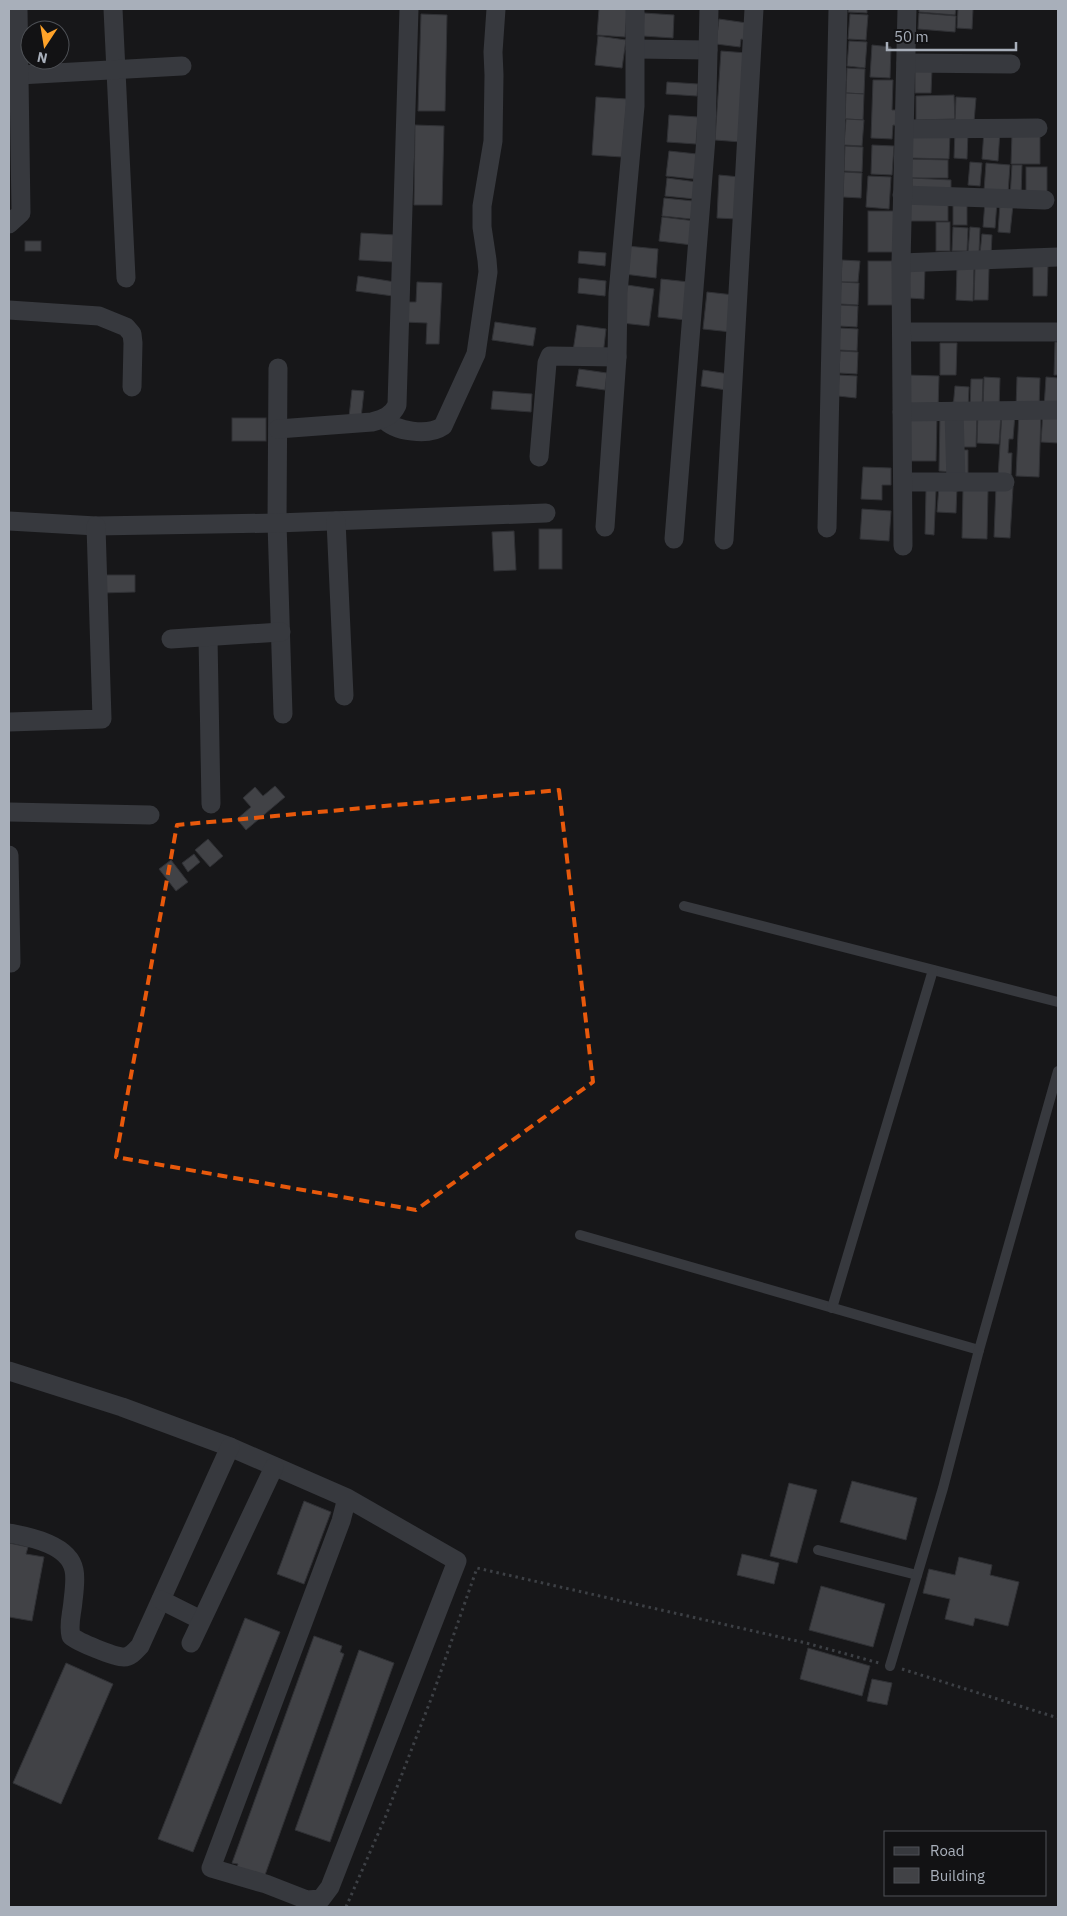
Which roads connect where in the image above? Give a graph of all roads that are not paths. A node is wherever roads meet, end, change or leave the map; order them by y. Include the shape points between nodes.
1 (18, 9) edge
2 (113, 9) edge
3 (409, 9) edge
4 (496, 9) edge
5 (635, 9) edge
6 (709, 9) edge
7 (754, 9) edge
8 (838, 9) edge
9 (907, 9) edge
10 (635, 48) junction
11 (708, 50) junction
12 (906, 63) junction
13 (1011, 64) dead end
14 (182, 66) dead end
15 (116, 70) junction
16 (19, 75) junction
17 (1038, 128) dead end
18 (905, 129) junction
19 (902, 195) junction
20 (1045, 200) dead end
21 (9, 224) edge
22 (1058, 257) edge
23 (901, 263) junction
24 (126, 278) dead end
25 (9, 310) edge
26 (902, 332) junction
27 (1058, 332) edge
28 (617, 357) junction
29 (278, 368) dead end
30 (132, 387) dead end
31 (1058, 410) edge
32 (954, 411) junction
33 (902, 412) junction
34 (384, 419) junction
35 (278, 429) junction
36 (539, 457) dead end
37 (903, 482) junction
38 (956, 482) junction
39 (1005, 482) dead end
40 (546, 513) dead end
41 (336, 521) junction
42 (9, 522) edge
43 (277, 523) junction
44 (96, 526) junction
45 (605, 527) dead end
46 (827, 528) dead end
47 (674, 539) dead end
48 (724, 540) dead end
49 (903, 546) dead end
50 (280, 632) junction
51 (208, 637) junction
52 (171, 639) dead end
53 (344, 696) dead end
54 (283, 714) dead end
55 (9, 722) edge
56 (210, 804) dead end
57 (9, 812) edge
58 (150, 815) dead end
59 (9, 855) edge
60 (684, 906) dead end
61 (9, 963) edge
62 (933, 970) junction
63 (1058, 1002) edge
64 (1058, 1071) edge
65 (580, 1235) dead end
66 (832, 1308) junction
67 (979, 1350) junction
68 (9, 1371) edge
69 (230, 1446) junction
70 (274, 1467) junction
71 (347, 1498) junction
72 (9, 1533) edge
73 (818, 1550) dead end
74 (917, 1575) junction
75 (161, 1600) junction
76 (202, 1620) junction
77 (190, 1643) dead end
78 (890, 1666) road end

1 - 16 street
2 - 15 street
3 - 34 street via 397,405 394,412
4 - 34 street via 493,141 482,206 488,272 476,354 443,426 433,431 402,430 389,425
5 - 10 street
6 - 11 street
7 - 48 street
8 - 46 street
9 - 12 street
10 - 11 street
10 - 28 street via 635,106 618,293
11 - 47 street via 706,138
12 - 13 street
12 - 18 street
14 - 15 street
15 - 16 street
15 - 24 street
16 - 21 street via 21,213
17 - 18 street
18 - 19 street
19 - 20 street
19 - 23 street
22 - 23 street
23 - 26 street
25 - 30 street via 99,316 126,326 132,334 133,343
26 - 27 street
26 - 33 street
28 - 36 street via 550,356
28 - 45 street
29 - 35 street
31 - 32 street
32 - 33 street
32 - 38 street
33 - 37 street
34 - 35 street
35 - 43 street
37 - 38 street
37 - 49 street
38 - 39 street
40 - 41 street
41 - 43 street
41 - 53 street
42 - 44 street
43 - 44 street
43 - 50 street
44 - 55 street via 102,719
50 - 51 street
50 - 54 street
51 - 52 street
51 - 56 street
57 - 58 street
59 - 61 street
60 - 62 lane
62 - 63 lane
62 - 66 lane
64 - 67 lane
65 - 66 lane
66 - 67 lane
67 - 74 lane
68 - 69 street
69 - 70 street
69 - 75 street
70 - 71 street
70 - 76 street
71 - 71 street via 210,1868 307,1900 321,1899 330,1888 458,1561
72 - 75 street via 36,1539 68,1557 74,1569 69,1626 71,1636 79,1642 124,1657 132,1654 140,1646
73 - 74 lane
74 - 78 lane
75 - 76 street
76 - 77 street

